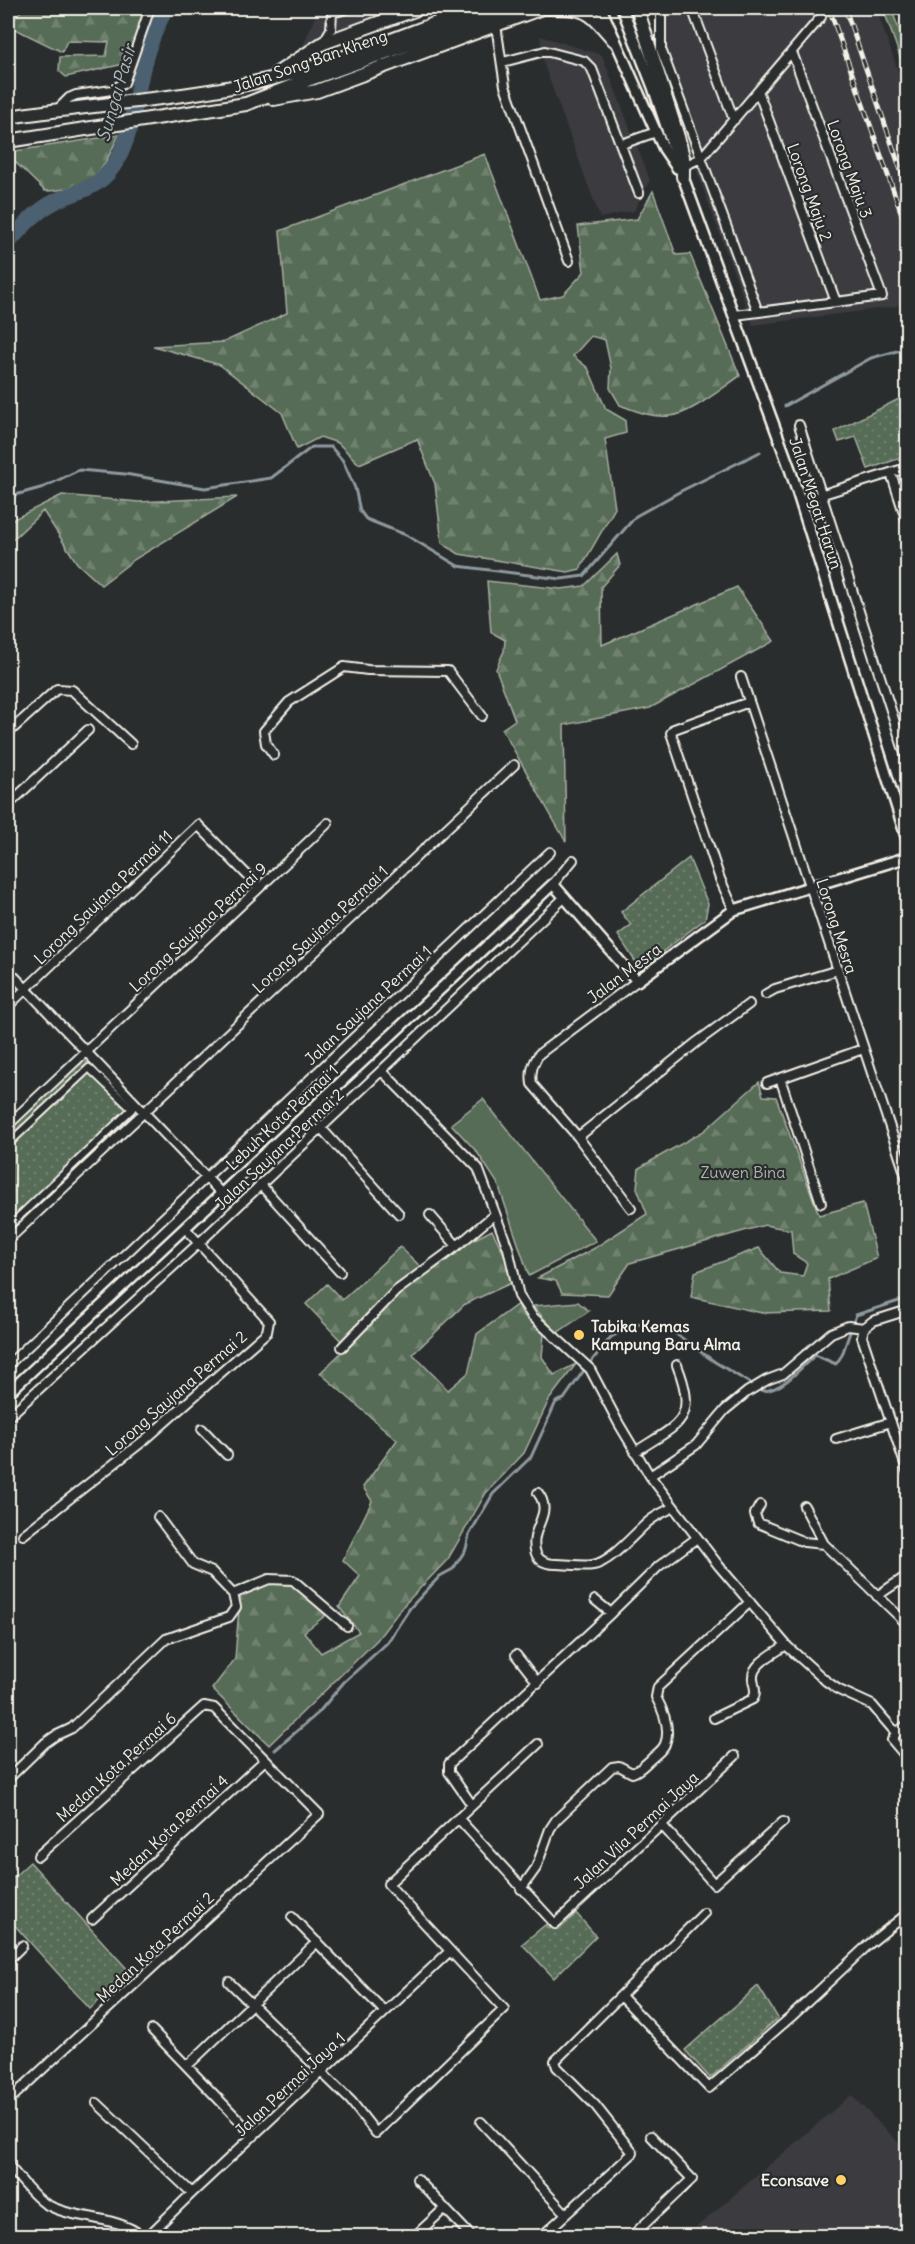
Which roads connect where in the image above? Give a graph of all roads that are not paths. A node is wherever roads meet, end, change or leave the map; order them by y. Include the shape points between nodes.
1 (150, 8) edge
2 (349, 8) edge
3 (420, 8) edge
4 (478, 8) edge
5 (510, 8) edge
6 (542, 8) edge
7 (601, 8) edge
8 (622, 8) edge
9 (637, 8) edge
10 (661, 8) edge
11 (692, 8) edge
12 (821, 18) dead end
13 (496, 25) junction
14 (331, 29) junction
15 (344, 35) junction
16 (614, 40) junction
17 (323, 43) junction
18 (792, 52) junction
19 (503, 62) junction
20 (307, 74) junction
21 (267, 79) junction
22 (758, 91) junction
23 (246, 104) junction
24 (57, 110) junction
25 (8, 117) edge
26 (734, 120) junction
27 (656, 132) junction
28 (8, 141) edge
29 (622, 144) junction
30 (701, 158) junction
31 (683, 172) junction
32 (639, 193) dead end
33 (569, 261) dead end
34 (836, 302) junction
35 (758, 312) junction
36 (735, 315) junction
37 (799, 425) dead end
38 (903, 469) dead end
39 (891, 473) junction
40 (821, 495) junction
41 (801, 501) junction
42 (908, 525) edge
43 (741, 677) dead end
44 (749, 702) junction
45 (482, 716) dead end
46 (88, 730) dead end
47 (8, 733) edge
48 (131, 744) dead end
49 (274, 755) dead end
50 (908, 763) edge
51 (514, 765) dead end
52 (8, 805) edge
53 (328, 823) dead end
54 (908, 843) edge
55 (550, 852) dead end
56 (908, 857) edge
57 (573, 860) dead end
58 (553, 884) junction
59 (260, 887) junction
60 (810, 887) junction
61 (565, 897) junction
62 (734, 910) junction
63 (8, 970) edge
64 (838, 970) junction
65 (638, 981) junction
66 (26, 989) junction
67 (766, 994) dead end
68 (749, 1004) dead end
69 (8, 1006) edge
70 (864, 1049) junction
71 (86, 1051) junction
72 (382, 1071) junction
73 (780, 1078) junction
74 (767, 1083) dead end
75 (145, 1112) junction
76 (8, 1125) edge
77 (321, 1128) junction
78 (578, 1137) junction
79 (8, 1144) edge
80 (206, 1178) junction
81 (908, 1182) edge
82 (260, 1184) junction
83 (222, 1194) junction
84 (821, 1203) dead end
85 (631, 1208) dead end
86 (399, 1214) dead end
87 (495, 1214) junction
88 (430, 1215) dead end
89 (8, 1227) edge
90 (186, 1228) junction
91 (8, 1240) edge
92 (199, 1243) junction
93 (457, 1246) junction
94 (340, 1272) dead end
95 (908, 1310) edge
96 (855, 1327) junction
97 (342, 1347) dead end
98 (8, 1365) edge
99 (677, 1365) dead end
100 (8, 1393) edge
101 (8, 1418) edge
102 (891, 1422) junction
103 (202, 1429) dead end
104 (836, 1439) dead end
105 (635, 1452) junction
106 (227, 1455) dead end
107 (908, 1473) edge
108 (650, 1476) junction
109 (538, 1493) dead end
110 (760, 1505) dead end
111 (804, 1506) dead end
112 (672, 1508) junction
113 (158, 1517) dead end
114 (23, 1535) dead end
115 (697, 1538) junction
116 (824, 1544) junction
117 (908, 1575) edge
118 (233, 1594) junction
119 (878, 1596) junction
120 (595, 1600) dead end
121 (750, 1602) junction
122 (611, 1613) junction
123 (908, 1625) edge
124 (347, 1626) dead end
125 (786, 1645) junction
126 (516, 1655) dead end
127 (538, 1683) junction
128 (714, 1718) dead end
129 (908, 1724) edge
130 (896, 1733) junction
131 (538, 1744) dead end
132 (735, 1756) dead end
133 (908, 1759) edge
134 (265, 1760) junction
135 (8, 1779) edge
136 (472, 1805) junction
137 (458, 1818) junction
138 (783, 1822) dead end
139 (661, 1824) junction
140 (38, 1856) dead end
141 (522, 1889) junction
142 (704, 1913) dead end
143 (908, 1913) edge
144 (292, 1917) dead end
145 (92, 1919) dead end
146 (317, 1942) junction
147 (22, 1946) dead end
148 (450, 1951) junction
149 (8, 1960) edge
150 (230, 1982) dead end
151 (621, 1996) junction
152 (252, 2004) junction
153 (385, 2012) junction
154 (152, 2031) dead end
155 (187, 2066) junction
156 (321, 2073) junction
157 (8, 2101) edge
158 (97, 2103) dead end
159 (481, 2122) dead end
160 (254, 2136) junction
161 (651, 2136) dead end
162 (8, 2165) edge
163 (417, 2179) dead end
164 (192, 2193) junction
165 (445, 2208) junction
166 (566, 2214) junction
167 (142, 2236) edge
168 (148, 2236) edge
169 (415, 2236) edge
170 (471, 2236) edge
171 (542, 2236) edge
172 (632, 2236) edge

1 - 24 street via 124,83 112,90 76,95
2 - 14 street via 332,13
3 - 15 main road
4 - 20 main road, Jalan Song Ban Kheng
5 - 20 main road, Jalan Song Ban Kheng
6 - 13 main road
6 - 16 main road via 578,8 597,20
7 - 16 street, Jalan Megat Harun
8 - 31 street, Jalan Megat Harun
9 - 31 main road via 678,137
10 - 30 street via 661,49
11 - 26 street
12 - 18 street
13 - 19 street
13 - 23 main road via 317,91
14 - 15 street
14 - 17 street
15 - 17 main road
16 - 27 street, Jalan Megat Harun
17 - 21 main road
18 - 22 street
18 - 34 street, Lorong Maju 3 via 882,296
19 - 29 street via 545,51 584,62 592,69
19 - 33 street via 505,86
20 - 21 main road, Jalan Song Ban Kheng
20 - 23 main road, Jalan Song Ban Kheng
21 - 24 main road, Jalan Song Ban Kheng
22 - 26 street
22 - 34 street, Lorong Maju 2
23 - 28 main road, Jalan Song Ban Kheng
24 - 25 main road, Jalan Song Ban Kheng
26 - 30 street
27 - 29 street
27 - 31 street, Jalan Megat Harun
29 - 32 street
30 - 31 street
30 - 35 street
31 - 36 street, Jalan Megat Harun
34 - 35 street
35 - 36 street
36 - 41 street, Jalan Megat Harun
37 - 40 street, Jalan Megat Harun
38 - 39 street
39 - 40 street
39 - 42 street
40 - 41 street
40 - 50 street, Jalan Megat Harun
41 - 54 street, Jalan Megat Harun
43 - 44 street, Lorong Mesra
44 - 60 street, Lorong Mesra
44 - 62 street via 671,733
45 - 49 street via 448,671 344,666 290,702 264,731 266,744
46 - 52 street
47 - 48 street via 57,689 72,690
51 - 75 street, Lorong Saujana Permai 1
53 - 59 street, Lorong Saujana Permai 9
55 - 80 street, Jalan Saujana Permai 1
56 - 60 street, Jalan Mesra
57 - 58 street, Lebuh Kota Permai 1
58 - 61 street
58 - 83 street, Lebuh Kota Permai 1
59 - 66 street, Lorong Saujana Permai 11 via 198,825
59 - 71 street, Lorong Saujana Permai 9
60 - 62 street, Jalan Mesra
60 - 64 street, Lorong Mesra
61 - 65 street
61 - 72 street, Jalan Saujana Permai 2
62 - 65 street, Jalan Mesra
63 - 66 street
64 - 67 street
64 - 70 street, Lorong Mesra
65 - 78 street, Jalan Mesra via 539,1054 532,1066 532,1084
66 - 69 street, Lorong Saujana Permai 11
66 - 71 street
68 - 78 street
70 - 73 street
70 - 81 street, Lorong Mesra
71 - 75 street
71 - 76 street, Lorong Saujana Permai 9
72 - 77 street, Jalan Saujana Permai 2
72 - 87 street via 478,1168
73 - 74 street
73 - 84 street
75 - 80 street
75 - 91 street, Lorong Saujana Permai 1
77 - 82 street, Jalan Saujana Permai 2
77 - 86 street
78 - 85 street, Jalan Mesra
79 - 89 street via 89,1068 132,1109
80 - 83 street
80 - 98 street, Lebuh Kota Permai 1
82 - 92 street, Jalan Saujana Permai 2
82 - 94 street
83 - 90 street, Lebuh Kota Permai 1
87 - 93 street
87 - 105 street via 524,1306 590,1369
88 - 93 street
90 - 92 street, Lorong Saujana Permai 2
90 - 100 street, Lebuh Kota Permai 1
92 - 101 street, Jalan Saujana Permai 2
92 - 114 street, Lorong Saujana Permai 2 via 269,1321 267,1332 147,1438
93 - 97 street via 396,1291
95 - 96 street
96 - 102 street via 862,1337
96 - 108 street via 831,1333 783,1374 751,1389 725,1410 696,1444
99 - 105 street via 688,1399 684,1414 673,1427
102 - 104 street
102 - 107 street
103 - 106 street
105 - 108 street
108 - 112 street
109 - 112 street via 545,1509 534,1550 547,1564 594,1565 606,1560 650,1520
110 - 116 street via 755,1514 758,1523 804,1542
111 - 116 street
112 - 115 street
113 - 118 street via 193,1564 212,1572
115 - 121 street
115 - 122 street via 659,1566
116 - 119 street
117 - 119 street
118 - 124 street via 269,1579 293,1580
118 - 135 street via 236,1607 229,1617 166,1639 72,1728 45,1743
119 - 123 street
120 - 122 street
121 - 125 street
121 - 141 street via 658,1687 656,1697 666,1721 662,1748 638,1771 612,1767 563,1813 550,1829 536,1868
122 - 127 street
125 - 128 street via 752,1673 756,1693 753,1699
125 - 130 street via 826,1681 872,1705
126 - 127 street
127 - 136 street via 449,1764 449,1772
129 - 130 street
130 - 133 street via 893,1743
131 - 136 street
132 - 139 street, Jalan Vila Permai Jaya
134 - 140 street, Medan Kota Permai 6 via 214,1707 204,1706
134 - 145 street, Medan Kota Permai 4
134 - 157 street, Medan Kota Permai 2 via 319,1814
136 - 137 street
137 - 141 street
137 - 148 street via 388,1884
138 - 139 street via 714,1884
139 - 141 street, Jalan Vila Permai Jaya via 555,1924
142 - 151 street
143 - 151 street via 709,2088
144 - 146 street
146 - 152 street
146 - 153 street
147 - 149 street
148 - 153 street, Jalan Permai Jaya 1
148 - 156 street via 504,2009 376,2133 351,2101
150 - 152 street
151 - 166 street via 555,2061 556,2067 595,2105 633,2153
152 - 155 street
152 - 156 street
153 - 156 street, Jalan Permai Jaya 1
154 - 155 street
155 - 160 street
156 - 160 street, Jalan Permai Jaya 1
158 - 164 street
159 - 166 street
160 - 164 street, Jalan Permai Jaya 1
161 - 172 street via 692,2179
162 - 167 street via 42,2202 131,2228
163 - 165 street
164 - 168 street, Jalan Permai Jaya 1
165 - 169 street
165 - 170 street
166 - 171 street

